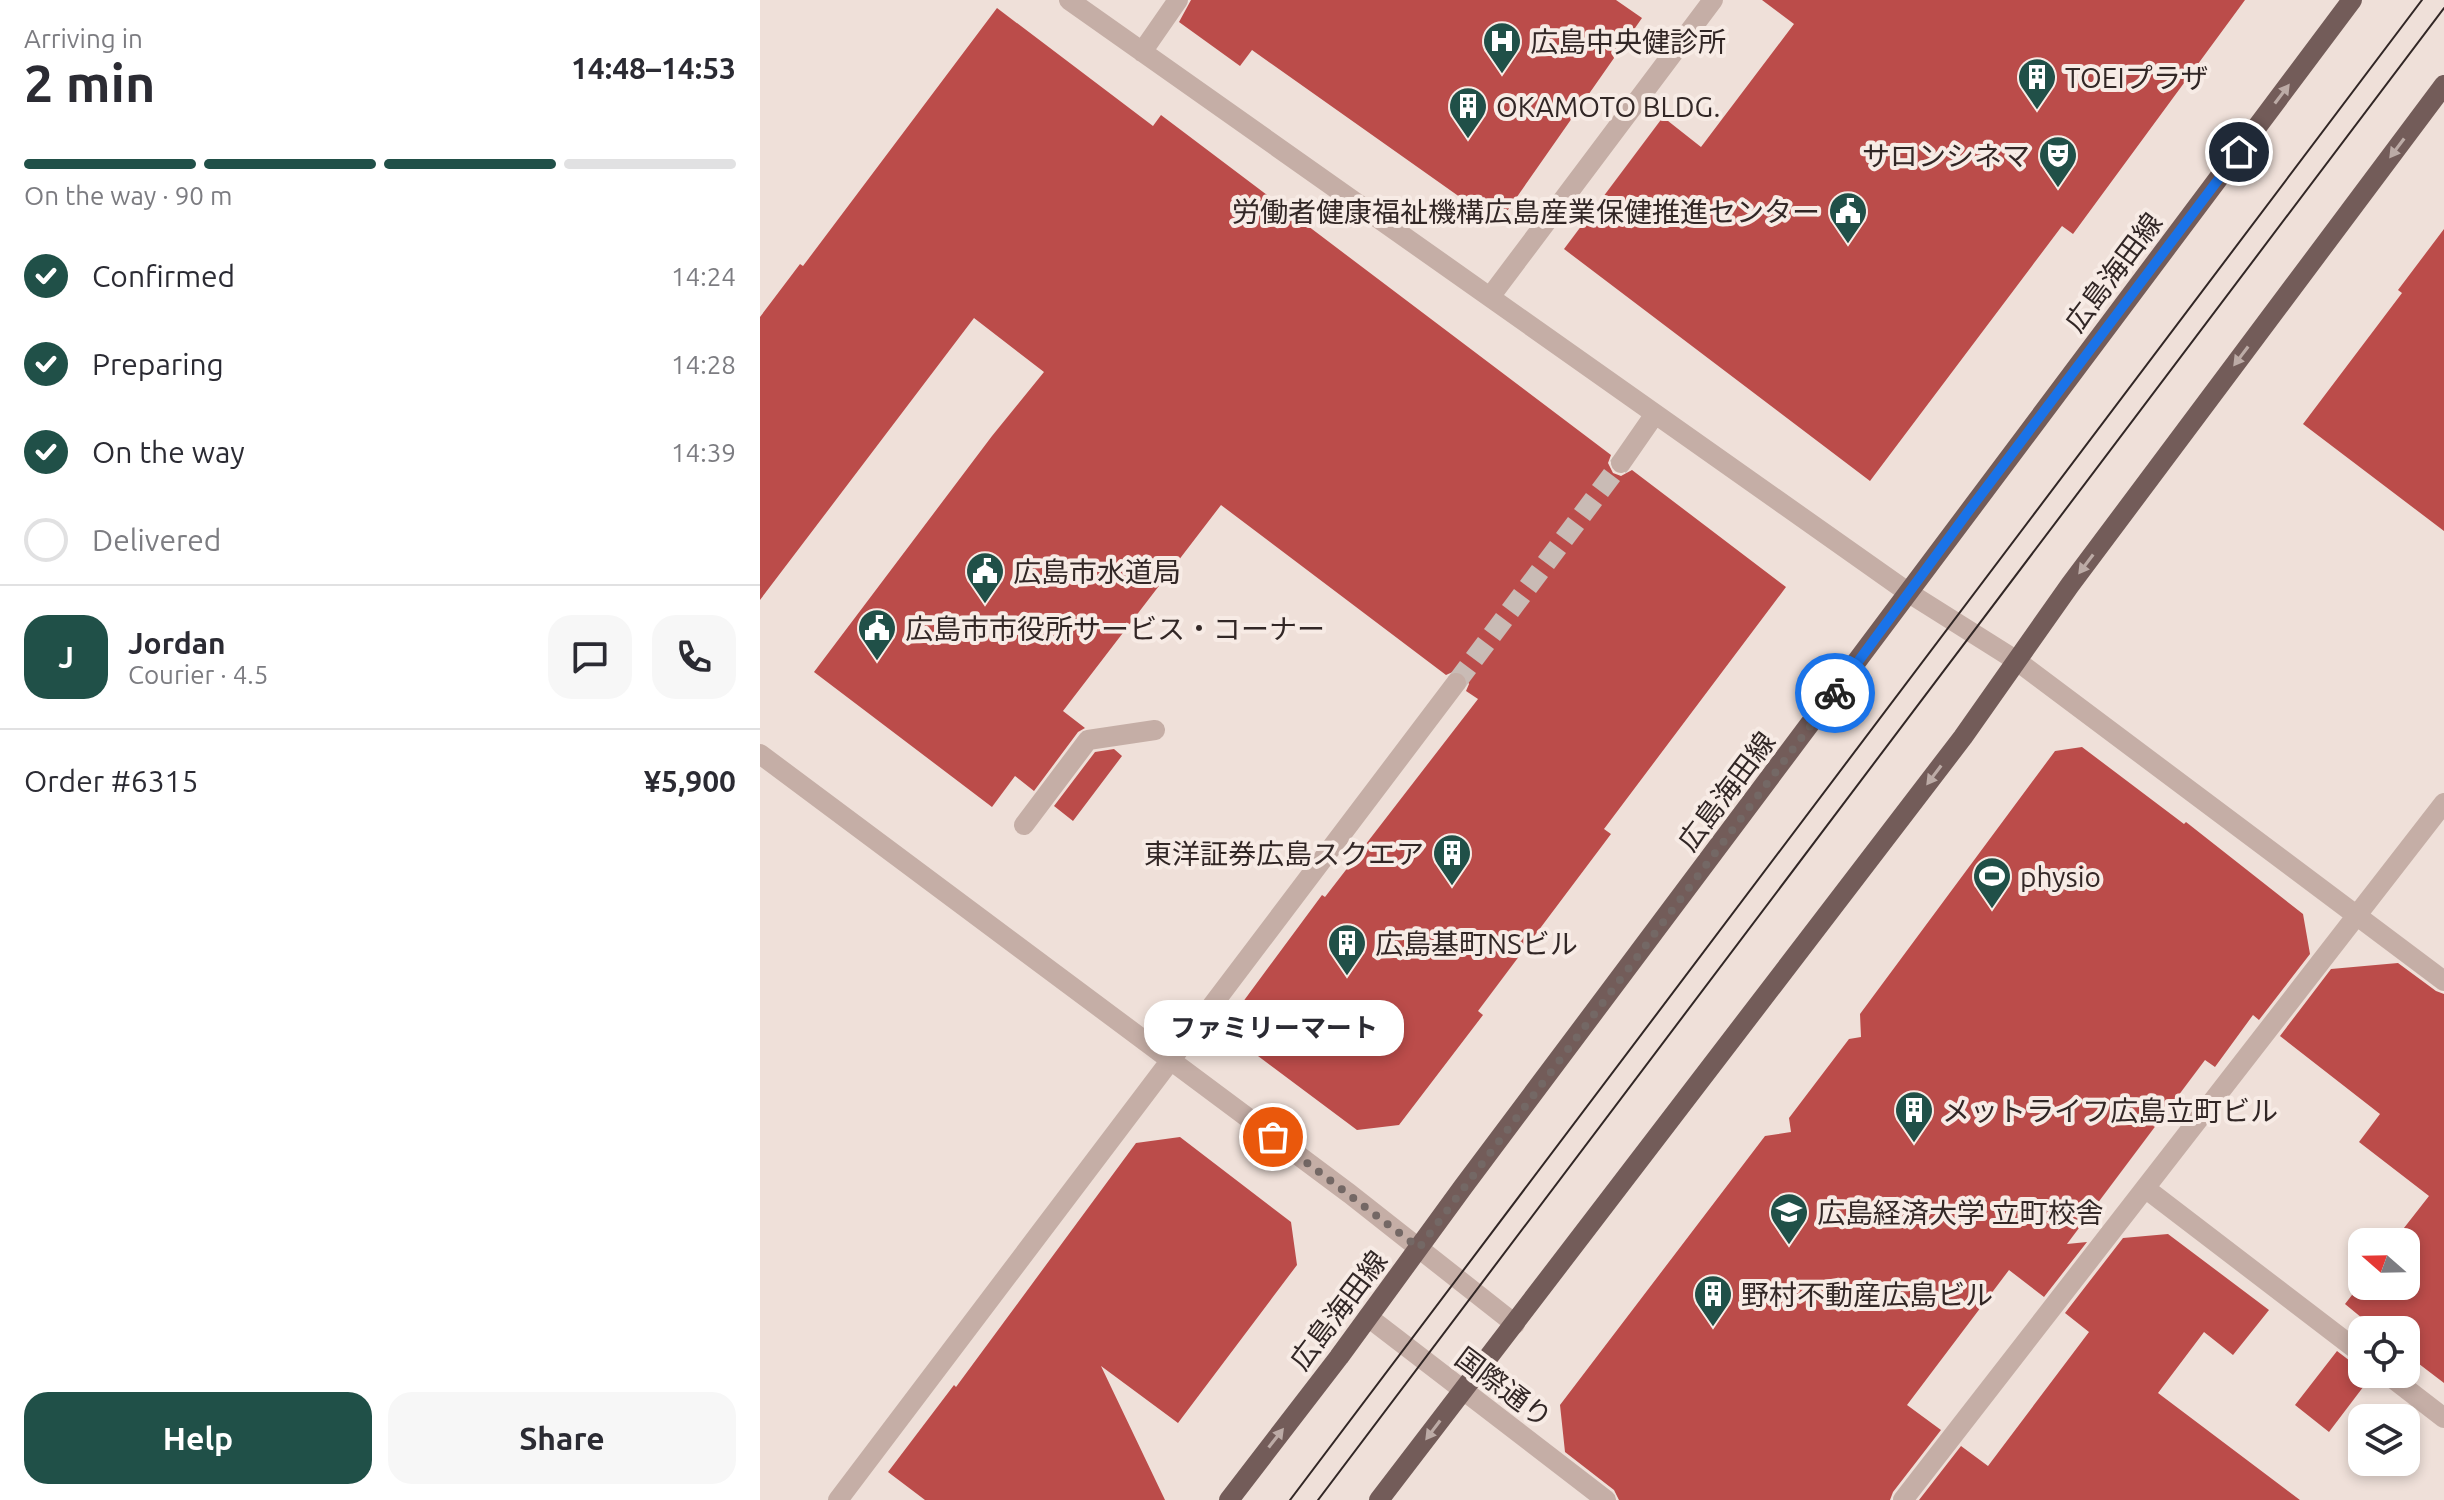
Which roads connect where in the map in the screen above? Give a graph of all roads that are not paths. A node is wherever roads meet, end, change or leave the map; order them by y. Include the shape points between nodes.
1 (1069, 0) edge
2 (1178, 0) edge
3 (1713, 0) edge
4 (2352, 0) edge
5 (1142, 52) junction
6 (2444, 85) edge
7 (1490, 297) junction
8 (1655, 414) junction
9 (1621, 463) tunnel mouth
10 (1909, 593) junction
11 (2017, 661) junction
12 (1456, 683) tunnel mouth
13 (1155, 730) dead end
14 (760, 754) edge
15 (2444, 803) edge
16 (1024, 825) dead end
17 (2357, 916) junction
18 (2444, 981) edge
19 (1171, 1062) junction
20 (2145, 1188) junction
21 (1419, 1248) junction
22 (1368, 1317) junction
23 (1515, 1324) junction
24 (2348, 1343) edge
25 (2405, 1388) edge
26 (1464, 1390) junction
27 (2444, 1418) edge
28 (838, 1500) edge
29 (1229, 1500) edge
30 (1379, 1500) edge
31 (1606, 1500) edge
32 (1903, 1500) edge

1 - 5 street
2 - 5 street
3 - 7 street
10 -> 4 main road, 広島海田線
5 - 7 street
6 -> 11 main road
7 - 8 street
8 - 9 street
8 - 10 street
10 - 11 street
10 - 21 main road, 広島海田線
11 - 17 street
11 -> 23 main road
12 - 19 street
13 - 16 street via 1088,740
14 - 19 street
15 - 17 street
17 - 18 street
17 - 20 street
19 - 21 street
19 - 28 street
20 - 24 street
20 - 32 street
21 - 22 main road, 広島海田線
21 - 23 street
22 - 26 street, 国際通り
29 -> 22 main road, 広島海田線
23 - 26 main road
25 - 27 street
26 -> 30 main road
26 - 31 street, 国際通り

